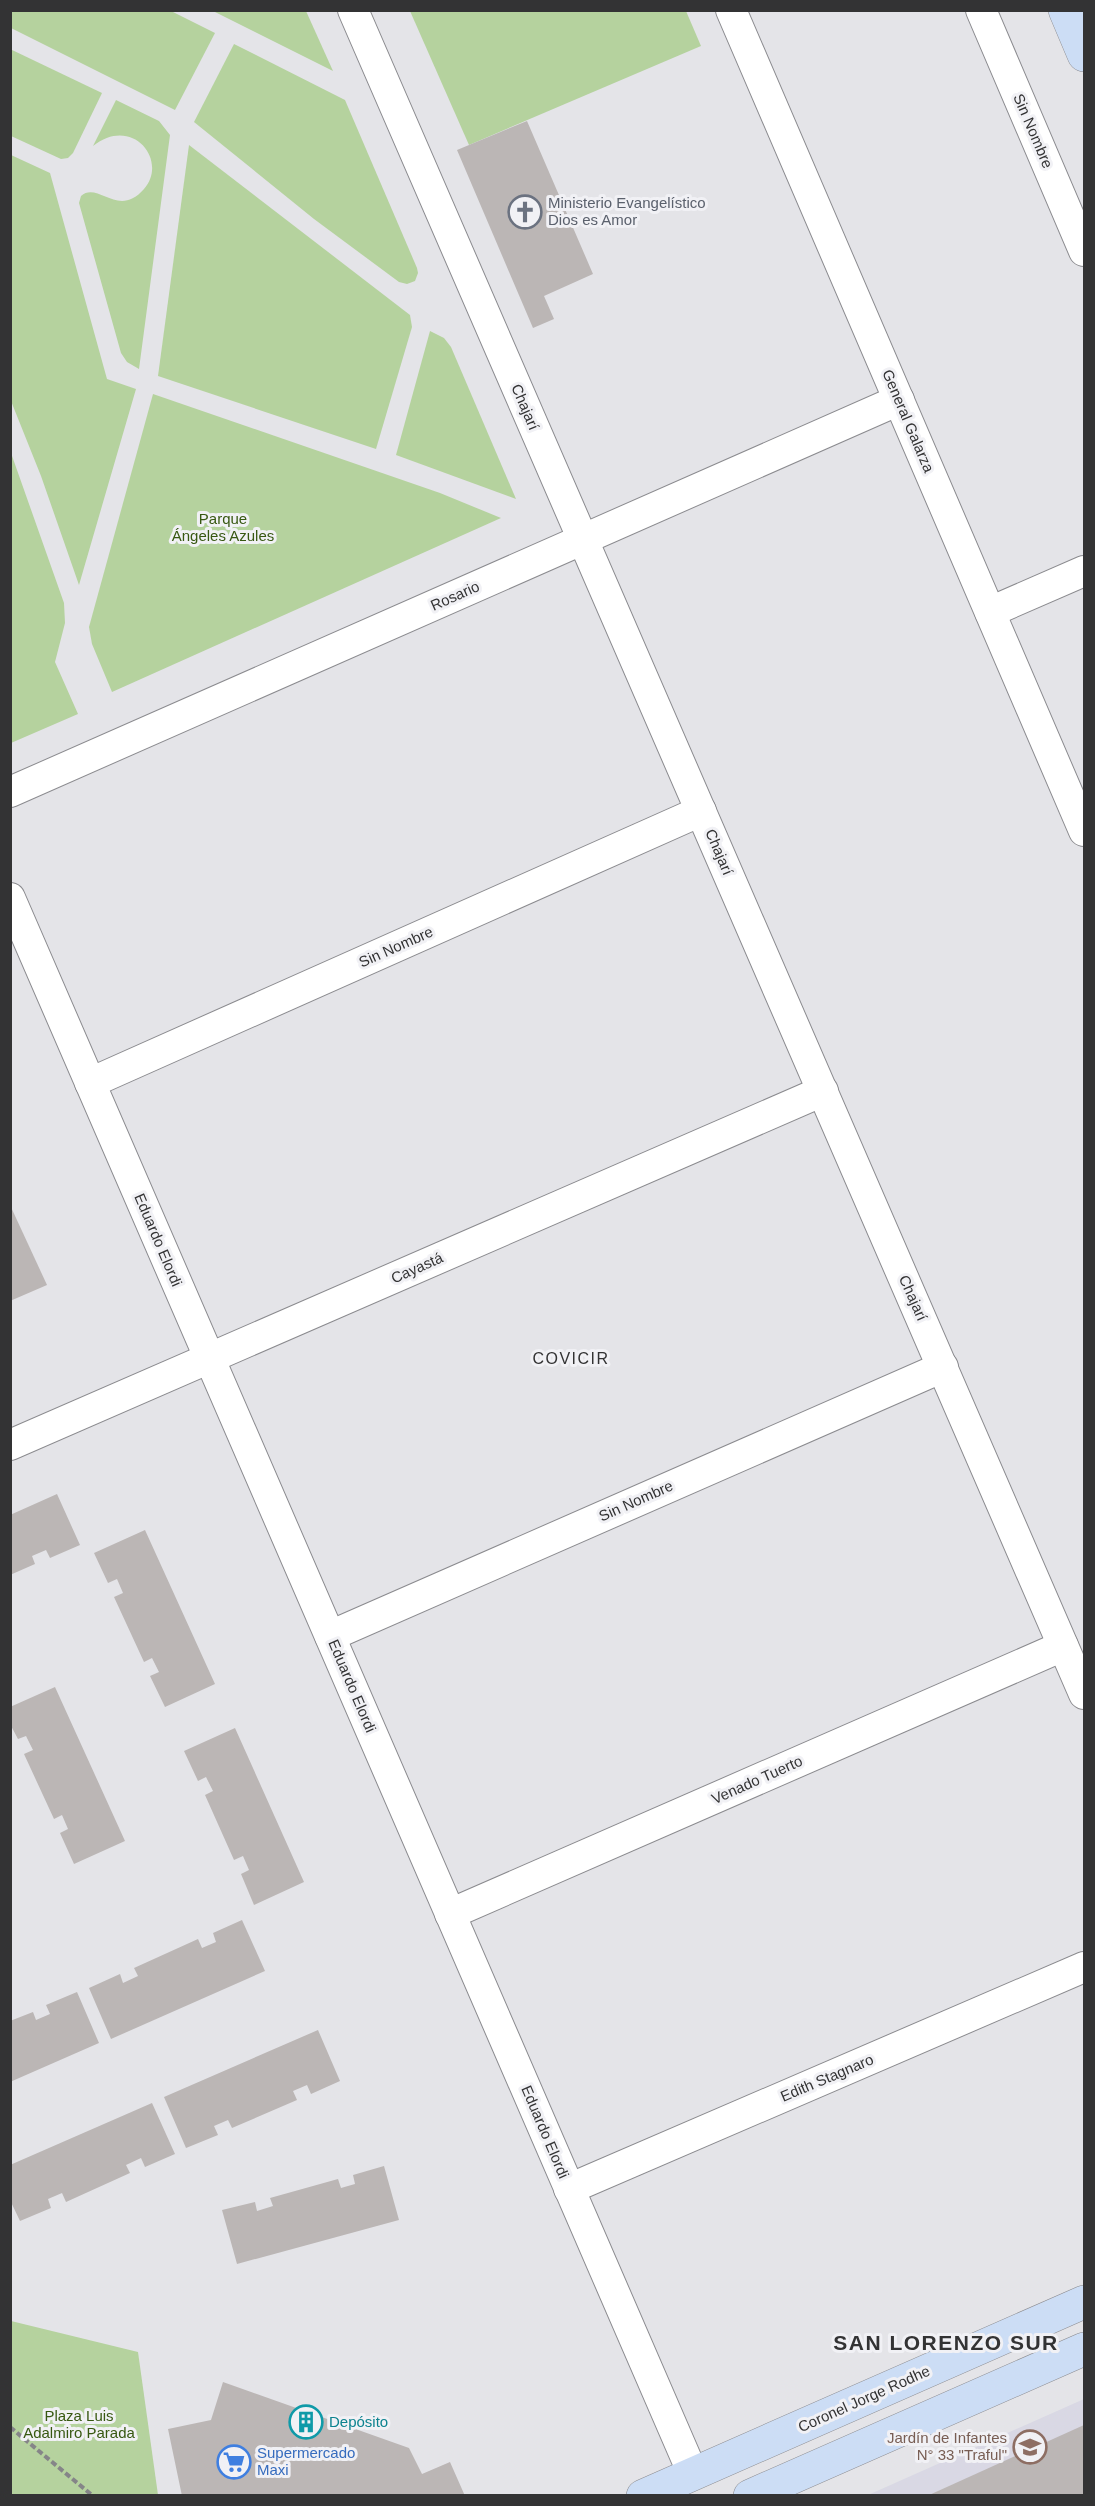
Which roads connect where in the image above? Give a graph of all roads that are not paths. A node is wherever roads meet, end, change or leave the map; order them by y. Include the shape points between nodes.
1 (353, 10) edge
2 (731, 10) edge
3 (981, 10) edge
4 (1065, 10) edge
5 (1084, 55) edge
6 (1084, 252) edge
7 (899, 400) junction
8 (583, 539) junction
9 (1084, 571) edge
10 (990, 612) junction
11 (10, 792) edge
12 (701, 811) junction
13 (1084, 831) edge
14 (10, 898) edge
15 (90, 1083) junction
16 (823, 1091) junction
17 (210, 1358) junction
18 (943, 1367) junction
19 (10, 1445) edge
20 (330, 1636) junction
21 (1063, 1646) junction
22 (1084, 1694) edge
23 (450, 1914) junction
24 (1084, 1967) edge
25 (569, 2189) junction
26 (1084, 2302) edge
27 (1084, 2349) edge
28 (693, 2474) junction
29 (644, 2496) edge
30 (750, 2496) edge

1 - 8 street, Chajarí
2 - 7 street, General Galarza
3 - 6 street, Sin Nombre
4 - 5 main road
7 - 8 street, Rosario
7 - 10 street, General Galarza
8 - 11 street, Rosario
8 - 12 street, Chajarí
9 - 10 street
10 - 13 street, General Galarza
12 - 15 street, Sin Nombre
12 - 16 street, Chajarí
14 - 15 street, Eduardo Elordi
15 - 17 street, Eduardo Elordi
16 - 17 street, Cayastá
16 - 18 street, Chajarí
17 - 19 street, Cayastá
17 - 20 street, Eduardo Elordi
18 - 20 street, Sin Nombre
18 - 21 street, Chajarí
20 - 23 street, Eduardo Elordi
21 - 22 street, Chajarí
21 - 23 street, Venado Tuerto
23 - 25 street, Eduardo Elordi
24 - 25 street, Edith Stagnaro
25 - 28 street, Eduardo Elordi
26 - 28 main road, Coronel Jorge Rodhe
27 - 30 main road
28 - 29 main road, Coronel Jorge Rodhe

